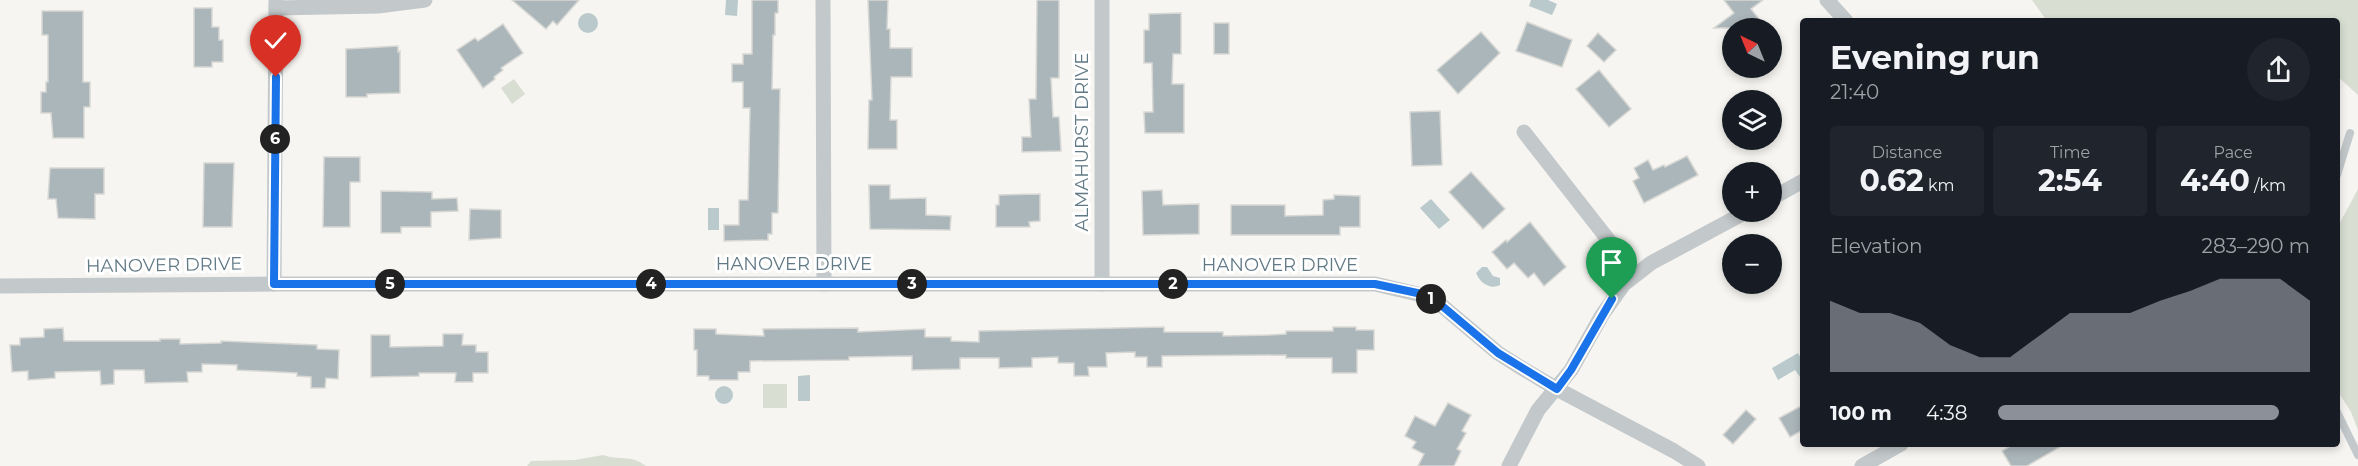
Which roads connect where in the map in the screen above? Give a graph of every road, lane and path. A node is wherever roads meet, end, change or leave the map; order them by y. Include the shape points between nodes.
1 (425, 0) edge
2 (823, 0) edge
3 (1102, 0) edge
4 (1827, 0) edge
5 (276, 4) edge
6 (1843, 18) edge
7 (1524, 132) dead end
8 (2350, 133) dead end
9 (2340, 165) edge
10 (1800, 183) edge
11 (1782, 193) edge
12 (1727, 222) edge
13 (1635, 274) junction
14 (274, 284) junction
15 (824, 284) junction
16 (1102, 284) junction
17 (0, 286) edge
18 (1557, 389) junction
19 (2340, 418) edge
20 (1896, 447) edge
21 (2358, 454) edge
22 (1509, 466) edge
23 (1698, 466) edge
24 (1862, 466) edge

1 - 5 street via 378,6
2 - 15 street
3 - 16 street, ALMAHURST DRIVE
4 - 6 street
5 - 14 street
7 - 13 street
8 - 9 lane
10 - 11 street
12 - 13 street
13 - 18 street via 1612,299
14 - 15 street, HANOVER DRIVE
14 - 17 street, HANOVER DRIVE
15 - 16 street, HANOVER DRIVE
16 - 18 street, HANOVER DRIVE via 1375,284 1399,288 1422,294 1441,305 1498,353
18 - 22 street via 1538,410
18 - 23 street, HANOVER DRIVE
19 - 21 lane
20 - 24 street

